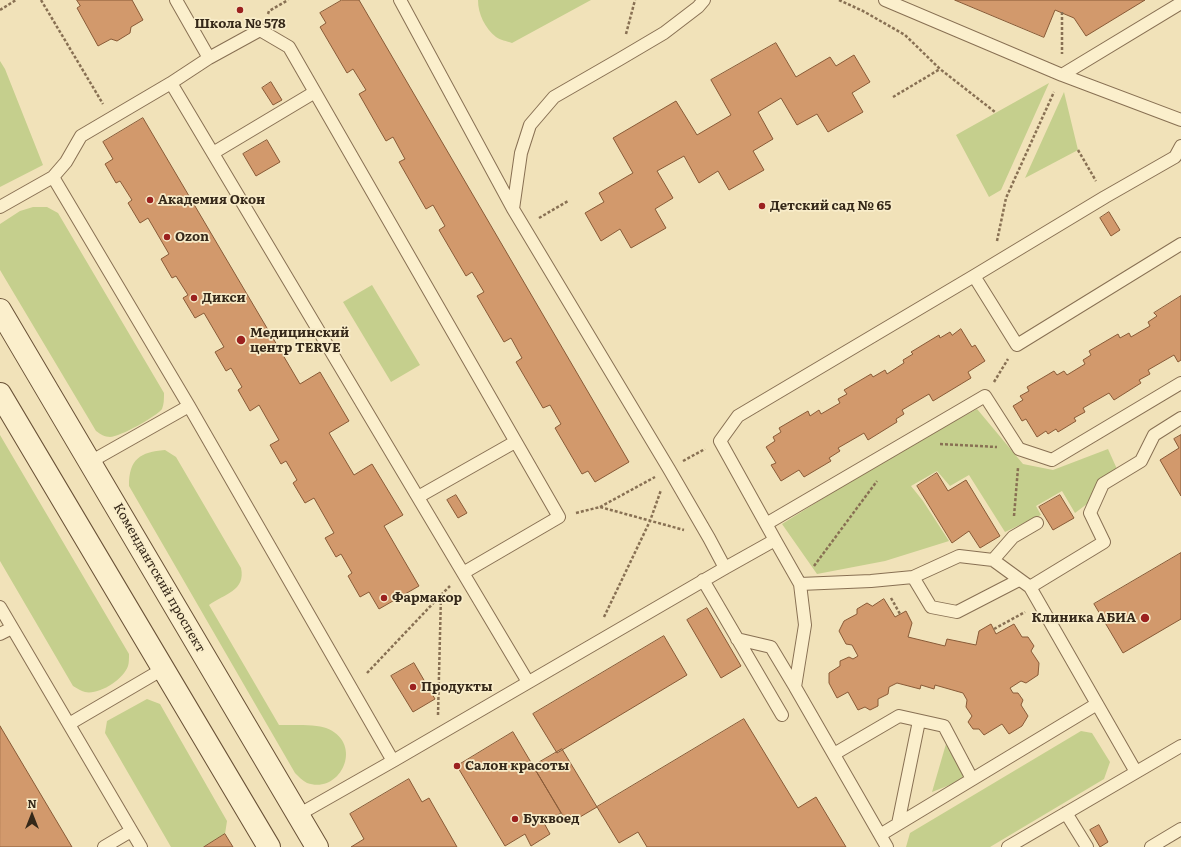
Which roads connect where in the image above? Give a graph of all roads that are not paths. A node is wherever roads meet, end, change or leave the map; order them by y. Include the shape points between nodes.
1 (176, 0) edge
2 (400, 0) edge
3 (704, 0) edge
4 (885, 0) edge
5 (1181, 3) edge
6 (209, 58) junction
7 (1062, 75) junction
8 (171, 83) junction
9 (315, 92) junction
10 (1181, 120) edge
11 (1181, 146) edge
12 (212, 153) junction
13 (1178, 162) edge
14 (53, 177) junction
15 (0, 207) edge
16 (513, 209) junction
17 (1181, 244) edge
18 (974, 276) junction
19 (0, 310) edge
20 (1181, 383) edge
21 (0, 394) edge
22 (189, 406) junction
23 (1181, 418) edge
24 (515, 442) junction
25 (90, 462) junction
26 (418, 497) junction
27 (1037, 523) dead end
28 (766, 524) junction
29 (775, 540) junction
30 (993, 560) junction
31 (725, 568) junction
32 (463, 573) junction
33 (913, 577) junction
34 (704, 580) junction
35 (1019, 580) junction
36 (800, 584) junction
37 (1030, 587) junction
38 (0, 607) edge
39 (12, 628) junction
40 (0, 634) edge
41 (737, 639) junction
42 (164, 669) junction
43 (528, 682) junction
44 (795, 687) junction
45 (1097, 704) junction
46 (782, 715) dead end
47 (919, 720) junction
48 (69, 724) junction
49 (1181, 746) edge
50 (834, 754) junction
51 (393, 761) junction
52 (1136, 772) junction
53 (972, 779) junction
54 (1066, 813) junction
55 (298, 815) junction
56 (898, 824) junction
57 (1181, 829) edge
58 (131, 831) junction
59 (880, 835) junction
60 (104, 847) edge
61 (141, 847) edge
62 (269, 847) edge
63 (317, 847) edge
64 (887, 847) edge
65 (1008, 847) edge
66 (1087, 847) edge
67 (1151, 847) edge

1 - 6 lane
2 - 16 lane
3 - 16 lane via 664,33 554,96 530,125 521,153
4 - 7 lane
5 - 7 lane
6 - 8 lane
6 - 9 lane via 260,30 289,47
7 - 10 lane
8 - 12 lane
8 - 14 lane via 81,136 66,162
9 - 12 lane
9 - 24 lane
11 - 13 lane
12 - 26 lane
13 - 18 lane via 1105,197
14 - 15 lane
14 - 22 lane
16 - 31 lane via 669,469
17 - 18 lane via 1017,345
18 - 28 lane via 738,416 720,441
19 - 25 main road, Комендантский проспект
20 - 28 lane via 1052,460 1019,449 985,396
21 - 42 main road
22 - 25 lane
22 - 51 lane
23 - 37 lane via 1154,435 1141,461 1103,484 1090,513 1104,542
24 - 26 lane
24 - 32 lane via 559,517
25 - 55 main road, Комендантский проспект
26 - 32 lane
27 - 30 lane via 1013,537
28 - 29 lane
29 - 31 lane
29 - 36 lane
30 - 33 lane via 959,556
30 - 35 lane
31 - 34 lane
32 - 43 lane
33 - 35 lane via 931,607 958,612
33 - 36 lane
34 - 41 lane
34 - 43 lane
35 - 37 lane
36 - 44 lane via 805,625
37 - 45 lane
38 - 39 lane
39 - 40 lane
39 - 48 lane
41 - 44 lane via 772,647
41 - 46 lane
42 - 48 lane
42 - 62 main road
43 - 51 lane
44 - 50 lane
45 - 52 lane via 1112,720
45 - 53 lane
47 - 50 lane via 899,716
47 - 53 lane via 944,726
47 - 56 lane
48 - 58 lane
49 - 52 lane
50 - 59 lane
51 - 55 lane
52 - 54 lane
53 - 56 lane
54 - 65 lane
54 - 66 lane
55 - 63 main road, Комендантский проспект
56 - 59 lane
57 - 67 lane
58 - 60 lane
58 - 61 lane
59 - 64 lane

